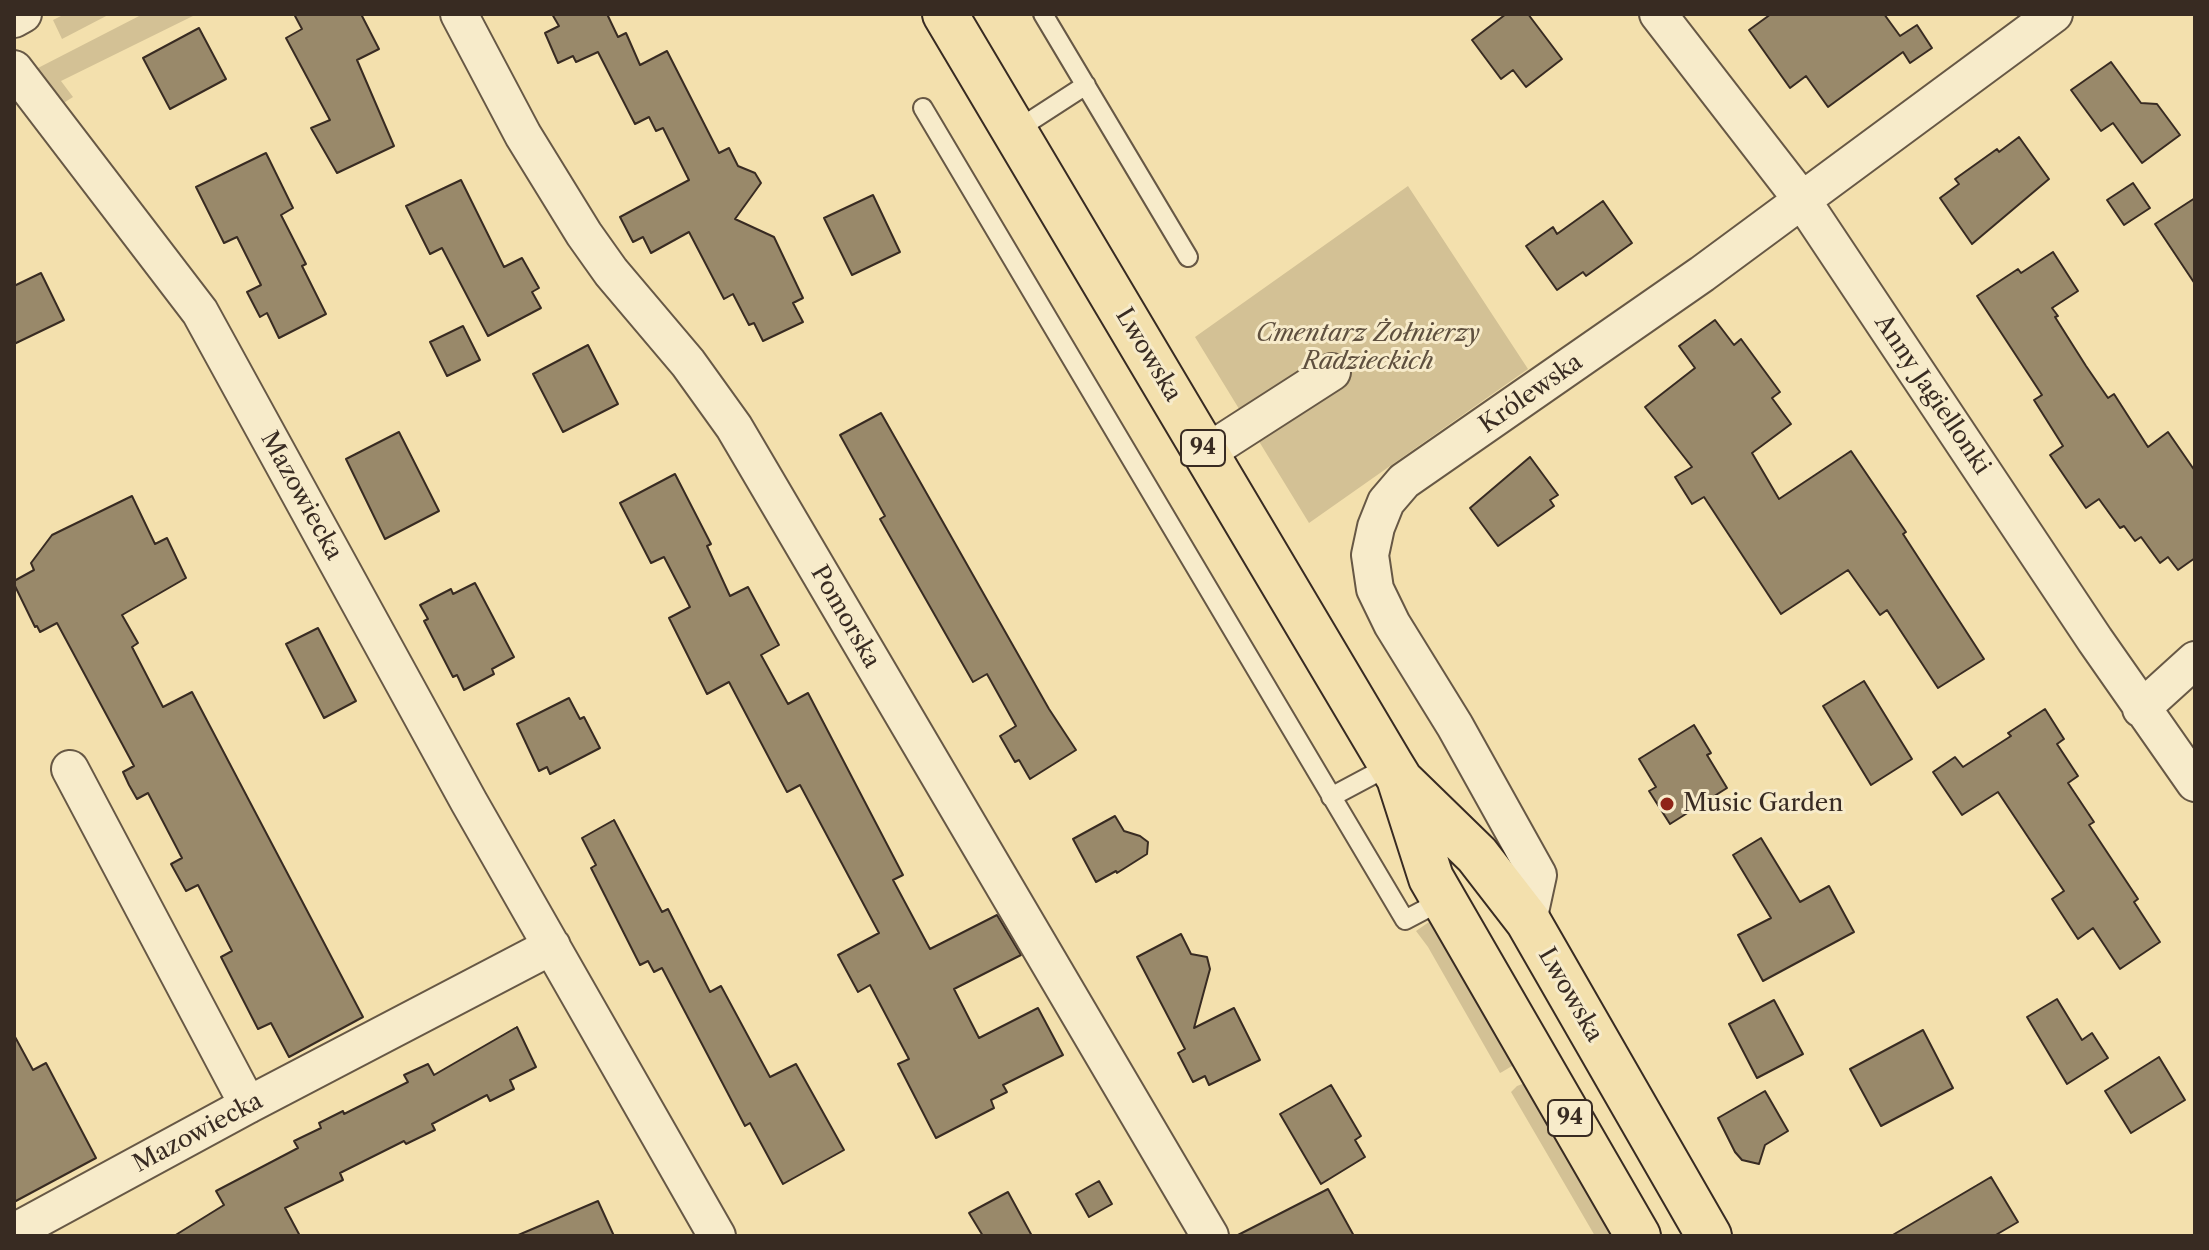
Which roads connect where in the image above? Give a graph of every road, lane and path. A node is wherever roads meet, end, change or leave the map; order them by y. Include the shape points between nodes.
1 (23, 14) edge
2 (459, 14) edge
3 (945, 14) edge
4 (1043, 14) edge
5 (1658, 14) edge
6 (2054, 14) edge
7 (14, 19) edge
8 (14, 69) edge
9 (1086, 85) junction
10 (923, 108) dead end
11 (1015, 131) junction
12 (1802, 200) junction
13 (1188, 257) dead end
14 (1332, 372) dead end
15 (1206, 453) junction
16 (2195, 660) edge
17 (2141, 709) junction
18 (70, 769) dead end
19 (1395, 772) junction
20 (2195, 783) edge
21 (1331, 797) junction
22 (1443, 900) junction
23 (1528, 921) junction
24 (552, 946) junction
25 (248, 1105) junction
26 (14, 1232) edge
27 (717, 1236) edge
28 (1210, 1236) edge
29 (1638, 1236) edge
30 (1709, 1236) edge

1 - 7 street
2 - 28 street, Pomorska via 523,135 584,234 734,427
3 - 11 main road, Lwowska / 94
4 - 9 lane
5 - 12 street, Anny Jagiellonki
6 - 12 street, Królewska
8 - 24 street, Mazowiecka via 200,312
9 - 11 lane
9 - 13 lane
10 - 21 lane
11 - 15 main road, Lwowska / 94
12 - 17 street, Anny Jagiellonki
12 - 23 street, Królewska via 1404,481 1386,502 1376,527 1370,555 1375,589 1538,875
14 - 15 street
15 - 19 main road, Lwowska / 94
16 - 17 street
17 - 20 street, Anny Jagiellonki
18 - 25 street
19 - 21 lane
19 - 22 main road, Lwowska / 94
19 - 23 main road, Lwowska / 94 via 1477,855
21 - 22 lane via 1405,920
22 - 29 main road, Lwowska / 94
23 - 30 main road, Lwowska / 94
24 - 25 street, Mazowiecka
24 - 27 street, Mazowiecka
25 - 26 street, Mazowiecka

